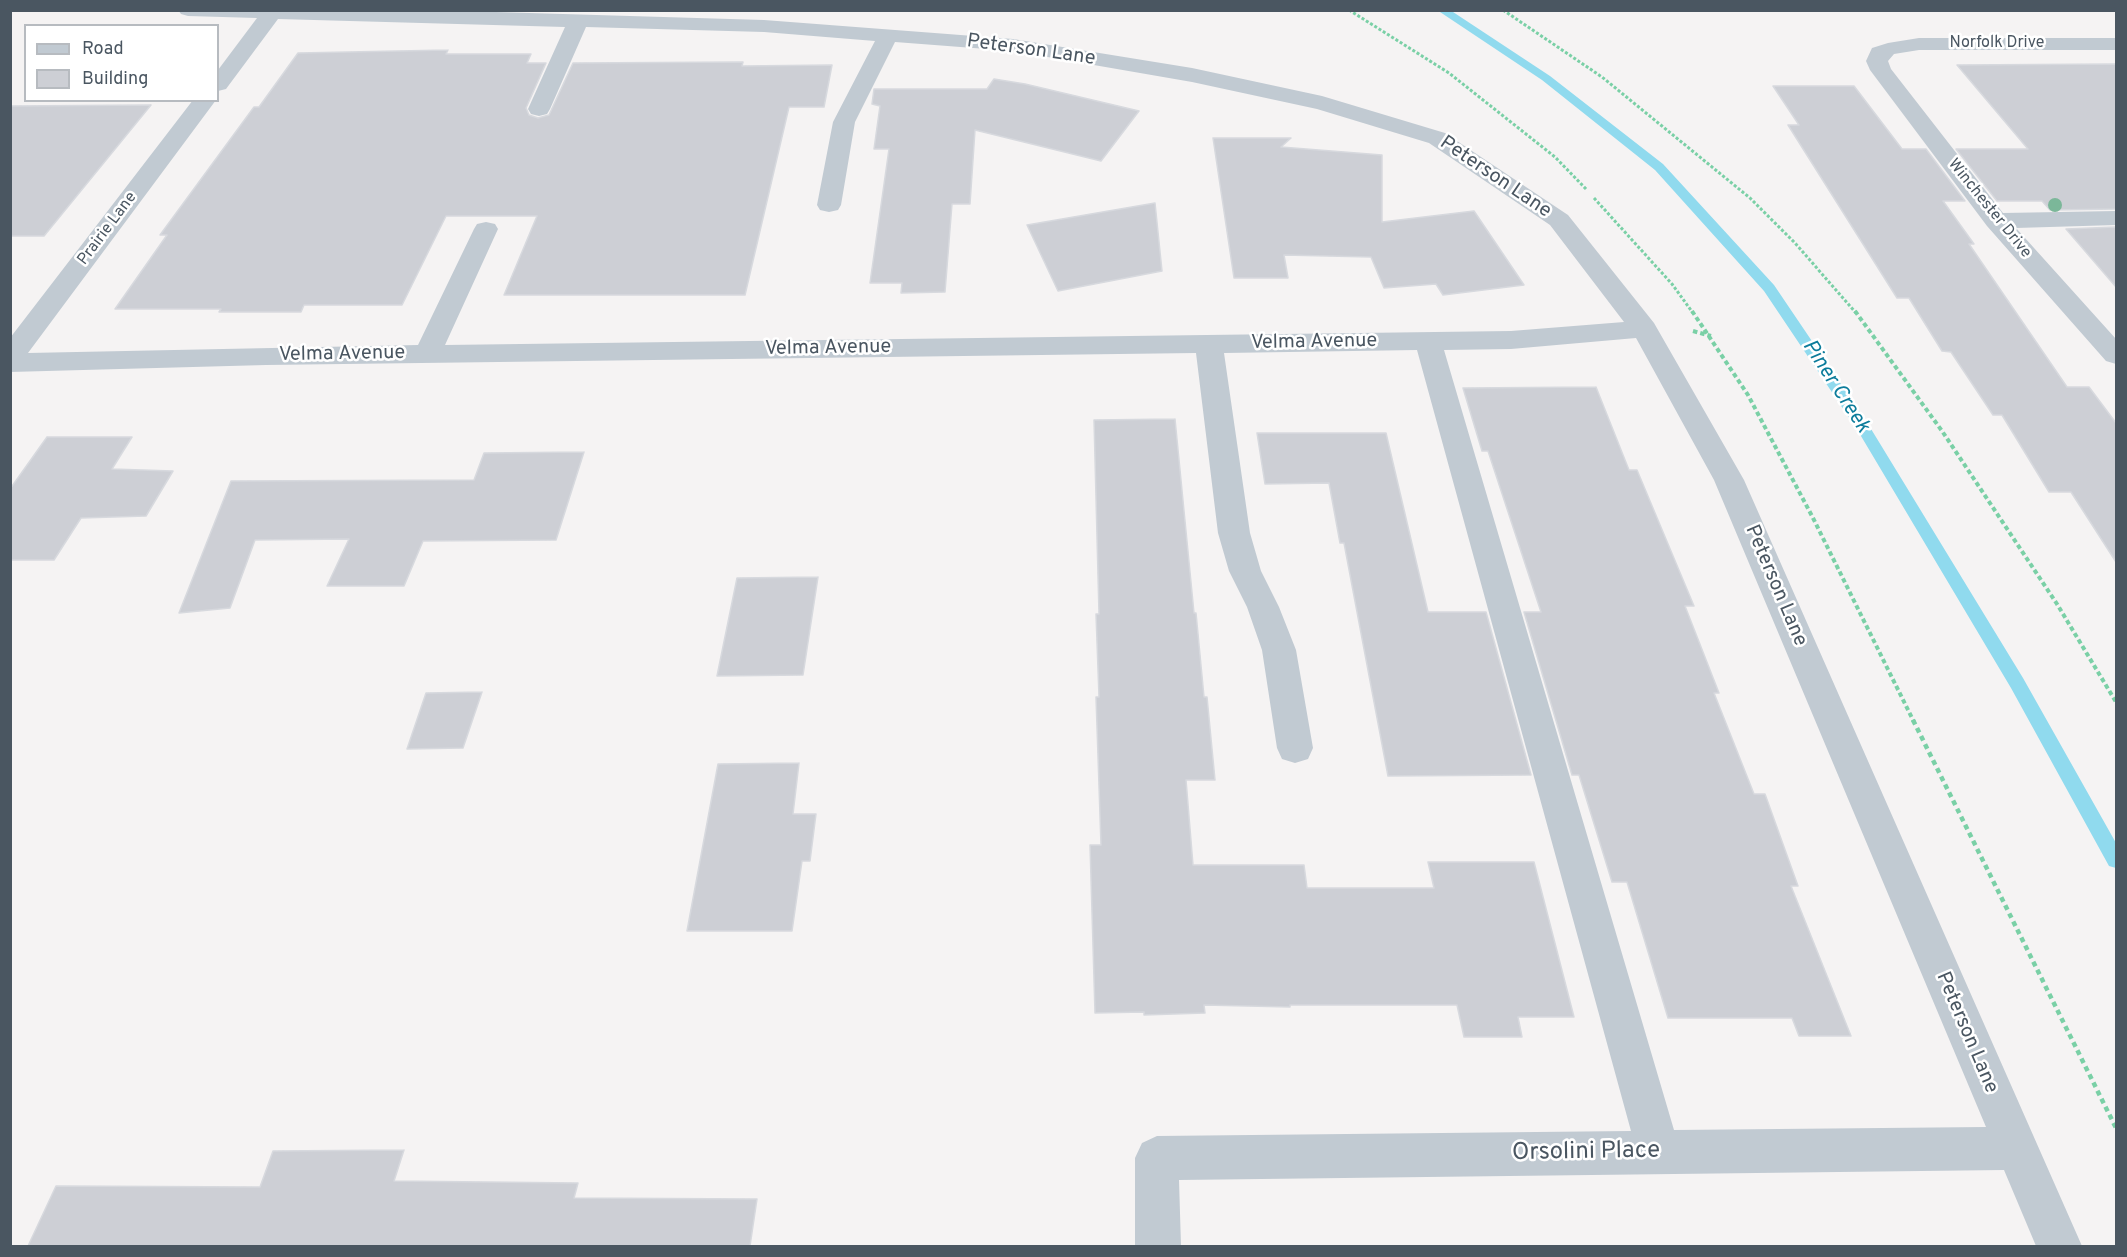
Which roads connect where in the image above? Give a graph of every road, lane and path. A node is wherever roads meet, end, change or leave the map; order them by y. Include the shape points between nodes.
1 (188, 10) edge
2 (1503, 10) edge
3 (271, 14) junction
4 (767, 18) edge
5 (578, 22) junction
6 (888, 35) junction
7 (2116, 44) edge
8 (1880, 53) joint
9 (219, 83) edge
10 (203, 102) edge
11 (539, 109) dead end
12 (829, 205) dead end
13 (2116, 218) edge
14 (1996, 221) junction
15 (486, 229) dead end
16 (1644, 328) junction
17 (1428, 341) junction
18 (1209, 344) junction
19 (427, 354) junction
20 (2116, 356) edge
21 (10, 358) edge
22 (10, 363) edge
23 (2116, 702) edge
24 (1295, 748) dead end
25 (2015, 1148) junction
26 (1659, 1152) junction
27 (1158, 1246) edge
28 (2059, 1246) edge

1 - 3 street, Peterson Lane
2 - 23 path via 1602,77 1682,141 1750,198 1810,260 1893,360 2057,604
3 - 5 street, Peterson Lane
3 - 9 street
4 - 5 street, Peterson Lane
4 - 6 street, Peterson Lane
5 - 11 street
6 - 12 street via 844,122
6 - 16 street, Peterson Lane via 1013,45 1191,75 1322,103 1437,138 1559,220
7 - 8 street, Norfolk Drive via 1919,44
8 - 14 street, Winchester Drive via 1877,61 1881,70
10 - 21 street, Prairie Lane
13 - 14 street
14 - 20 street, Winchester Drive
15 - 19 street
16 - 17 street, Velma Avenue via 1511,340
16 - 25 street, Peterson Lane via 1729,480
17 - 18 street, Velma Avenue
17 - 26 street
18 - 19 street, Velma Avenue
18 - 24 street via 1234,533 1245,572 1279,650
19 - 22 street, Velma Avenue
25 - 26 street, Orsolini Place
25 - 28 street, Peterson Lane
26 - 27 street, Orsolini Place via 1156,1158

